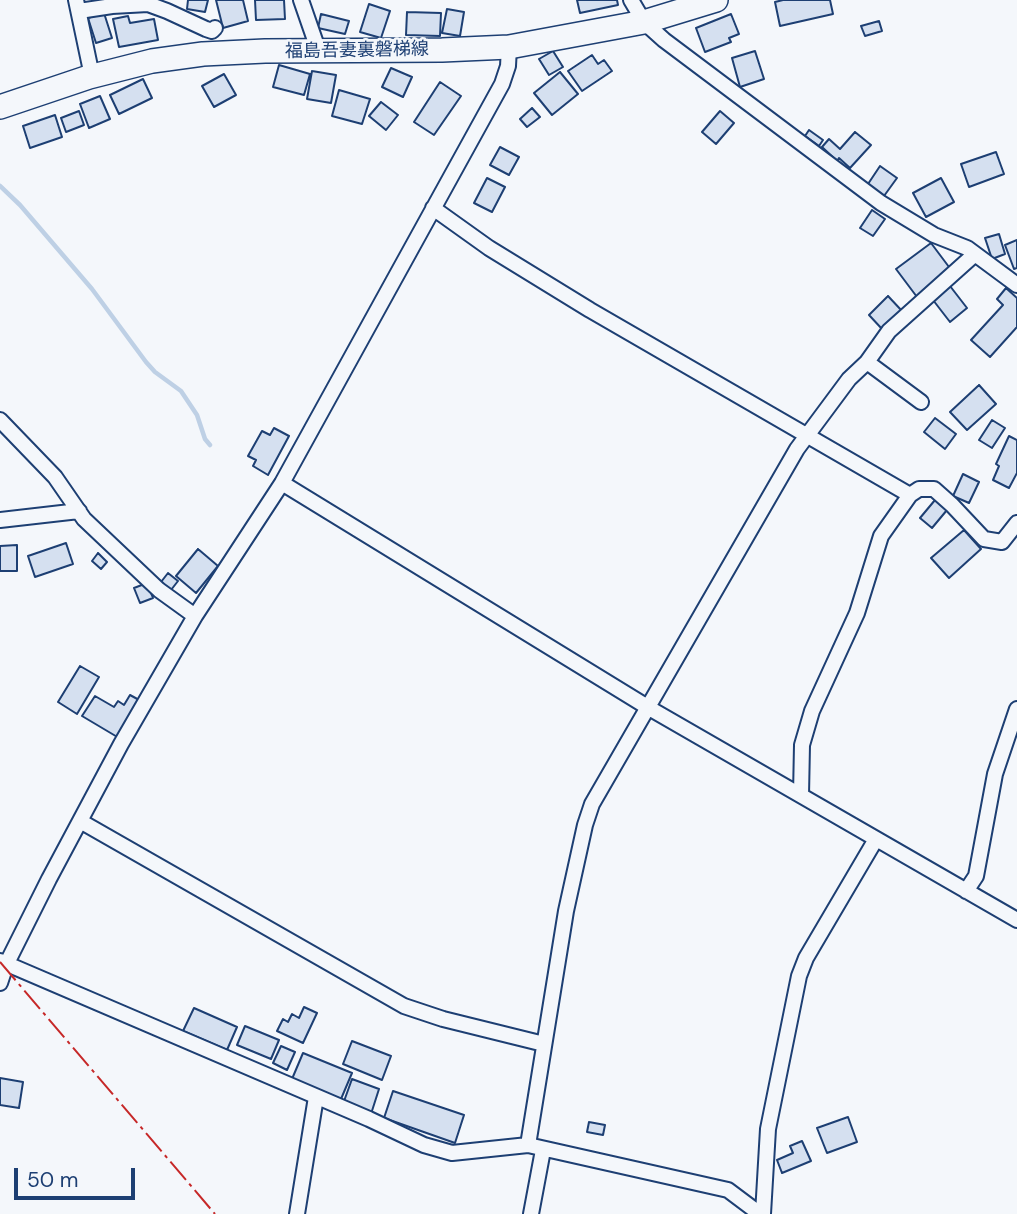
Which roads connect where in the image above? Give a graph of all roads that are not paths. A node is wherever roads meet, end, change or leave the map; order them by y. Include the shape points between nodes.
1 (301, 0) edge
2 (631, 0) edge
3 (716, 0) edge
4 (77, 6) edge
5 (644, 22) junction
6 (215, 28) dead end
7 (509, 47) junction
8 (319, 52) junction
9 (92, 76) junction
10 (0, 107) edge
11 (433, 208) junction
12 (975, 254) junction
13 (1017, 285) edge
14 (867, 362) junction
15 (920, 402) dead end
16 (0, 420) edge
17 (806, 437) junction
18 (282, 483) junction
19 (910, 495) junction
20 (79, 511) junction
21 (0, 520) edge
22 (1017, 523) edge
23 (195, 616) junction
24 (649, 708) junction
25 (1017, 709) edge
26 (801, 796) junction
27 (80, 821) junction
28 (876, 839) junction
29 (966, 891) junction
30 (1017, 920) edge
31 (3, 963) edge
32 (0, 983) edge
33 (544, 1044) junction
34 (316, 1097) junction
35 (528, 1145) junction
36 (543, 1150) junction
37 (757, 1212) edge
38 (298, 1214) edge
39 (531, 1214) edge

1 - 8 street
2 - 5 street
3 - 5 main road, 福島吾妻裏磐梯線
4 - 6 street via 148,5 206,29
4 - 9 street
5 - 7 main road, 福島吾妻裏磐梯線
5 - 12 street via 881,203
7 - 8 main road, 福島吾妻裏磐梯線
7 - 11 street via 502,84
8 - 9 main road, 福島吾妻裏磐梯線 via 204,54
9 - 10 main road, 福島吾妻裏磐梯線
11 - 17 street via 567,296
11 - 18 street
12 - 13 street
12 - 14 street via 889,331
14 - 15 street
14 - 17 street
16 - 20 street
17 - 19 street
17 - 24 street
18 - 23 street
18 - 24 street
19 - 22 street via 919,489 934,489 984,540 1002,542
19 - 26 street via 881,536 857,613 812,711 802,745
20 - 21 street
20 - 23 street via 159,590
23 - 27 street
24 - 26 street
24 - 33 street via 584,825
25 - 29 street via 995,774 976,876
26 - 28 street
27 - 31 street
27 - 33 street via 404,1006
28 - 29 street
28 - 37 street via 799,976 768,1129
29 - 30 street
31 - 32 street
31 - 34 street
33 - 35 street
34 - 35 street via 452,1153
34 - 38 street
35 - 36 street
36 - 37 street via 728,1190
36 - 39 street

